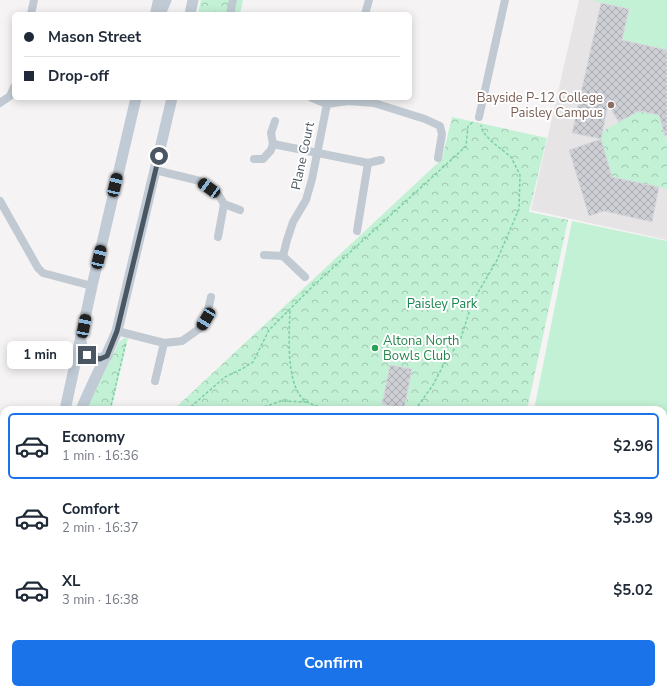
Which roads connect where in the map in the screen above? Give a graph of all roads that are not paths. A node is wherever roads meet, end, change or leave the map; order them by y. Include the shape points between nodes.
1 (34, 0) edge
2 (157, 0) edge
3 (166, 0) edge
4 (193, 0) edge
5 (233, 0) edge
6 (369, 0) edge
7 (505, 0) edge
8 (31, 12) edge
9 (154, 12) edge
10 (161, 12) edge
11 (190, 12) edge
12 (230, 12) edge
13 (366, 12) edge
14 (12, 92) edge
15 (136, 100) edge
16 (172, 100) edge
17 (317, 100) edge
18 (344, 100) edge
19 (0, 103) edge
20 (327, 104) junction
21 (479, 117) road end
22 (275, 121) dead end
23 (273, 144) junction
24 (316, 153) junction
25 (438, 158) dead end
26 (254, 159) dead end
27 (381, 160) dead end
28 (368, 163) junction
29 (155, 170) junction
30 (0, 201) edge
31 (224, 204) junction
32 (240, 210) dead end
33 (357, 231) dead end
34 (218, 237) dead end
35 (264, 256) dead end
36 (284, 256) junction
37 (305, 277) dead end
38 (92, 286) junction
39 (211, 297) dead end
40 (122, 332) junction
41 (81, 339) junction
42 (164, 343) junction
43 (107, 356) junction
44 (156, 382) dead end
45 (66, 406) edge
46 (83, 406) edge

1 - 8 street
2 - 9 street
3 - 10 street
4 - 11 street
5 - 12 street
6 - 13 street
7 - 21 street
14 - 19 street
15 - 38 street
16 - 29 street
17 - 20 street
18 - 20 street
18 - 25 street via 374,103 426,119 440,126 442,134
20 - 24 street, Plane Court
22 - 23 street
23 - 24 street
23 - 26 street via 263,160
24 - 28 street
24 - 36 street, Plane Court via 306,200 293,222
27 - 28 street
28 - 33 street
29 - 31 street via 200,181 218,194
29 - 40 street
30 - 38 street via 43,273
31 - 32 street
31 - 34 street
35 - 36 street
36 - 37 street
38 - 41 street
39 - 42 street via 206,319 200,329 182,341
40 - 42 street
40 - 43 street
41 - 43 street via 83,352 87,355 100,359
41 - 45 street
42 - 44 street
43 - 46 street

